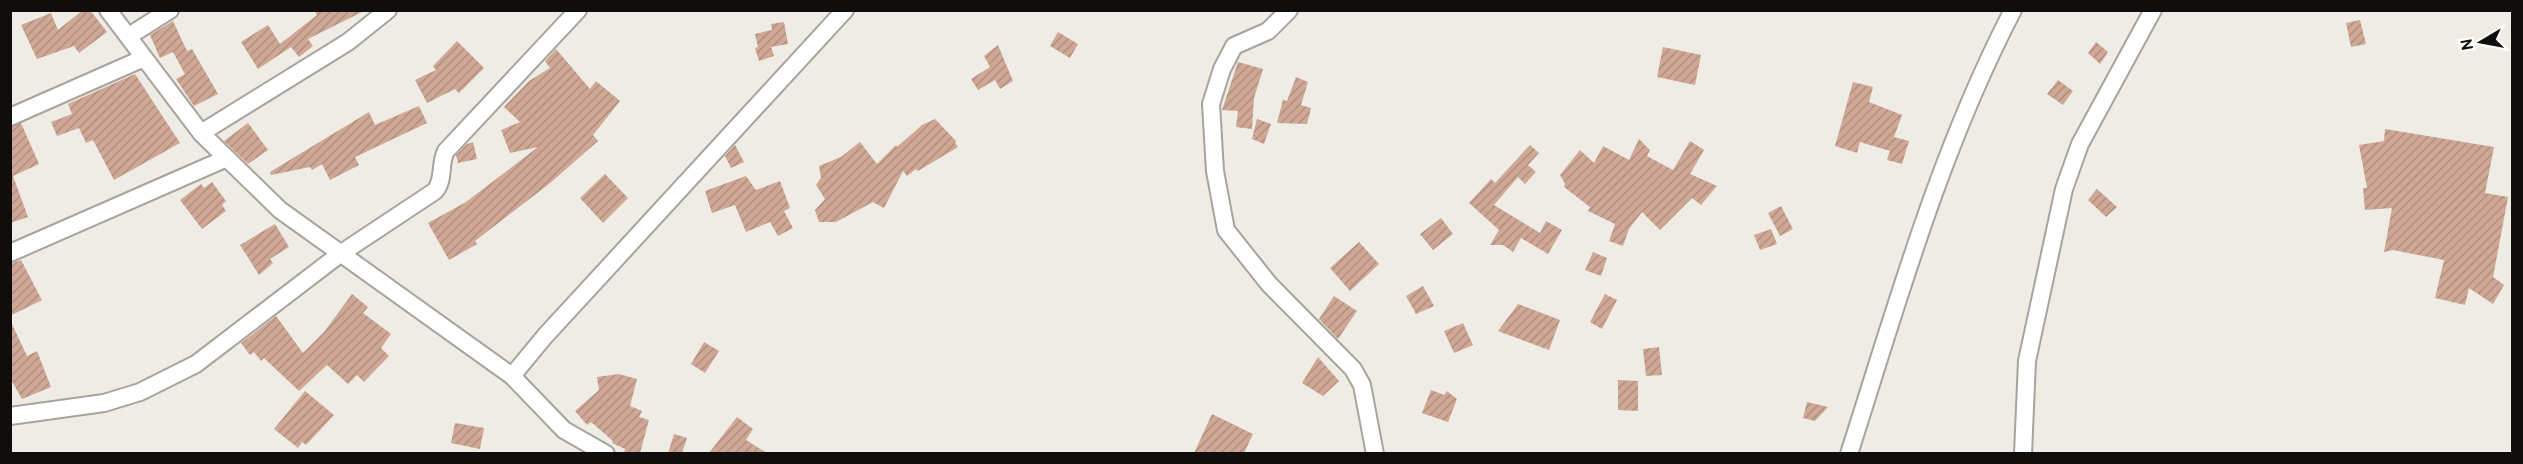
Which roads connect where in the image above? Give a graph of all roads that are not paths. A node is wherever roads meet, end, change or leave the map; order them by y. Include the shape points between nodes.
1 (108, 10) edge
2 (170, 10) edge
3 (388, 10) edge
4 (578, 10) edge
5 (845, 10) edge
6 (1289, 10) edge
7 (2013, 10) edge
8 (2153, 10) edge
9 (129, 36) junction
10 (144, 58) junction
11 (10, 117) edge
12 (201, 133) junction
13 (227, 158) junction
14 (10, 253) edge
15 (340, 254) junction
16 (512, 375) junction
17 (10, 416) edge
18 (606, 453) edge
19 (1375, 453) edge
20 (1849, 453) edge
21 (2023, 453) edge

1 - 9 street
2 - 9 street
3 - 12 street via 348,42
4 - 15 street via 446,151 441,160 441,184 435,192
5 - 16 street
6 - 19 street via 1268,31 1234,46 1211,104 1215,171 1226,230 1269,284 1353,369 1362,385
7 - 20 street via 1988,59 1923,221
8 - 21 street via 2080,144 2064,189 2027,361
9 - 10 street
10 - 11 street
10 - 12 street
12 - 13 street
13 - 14 street
13 - 15 street via 280,210
15 - 16 street
15 - 17 street via 196,364 140,392 104,403
16 - 18 street via 564,430

